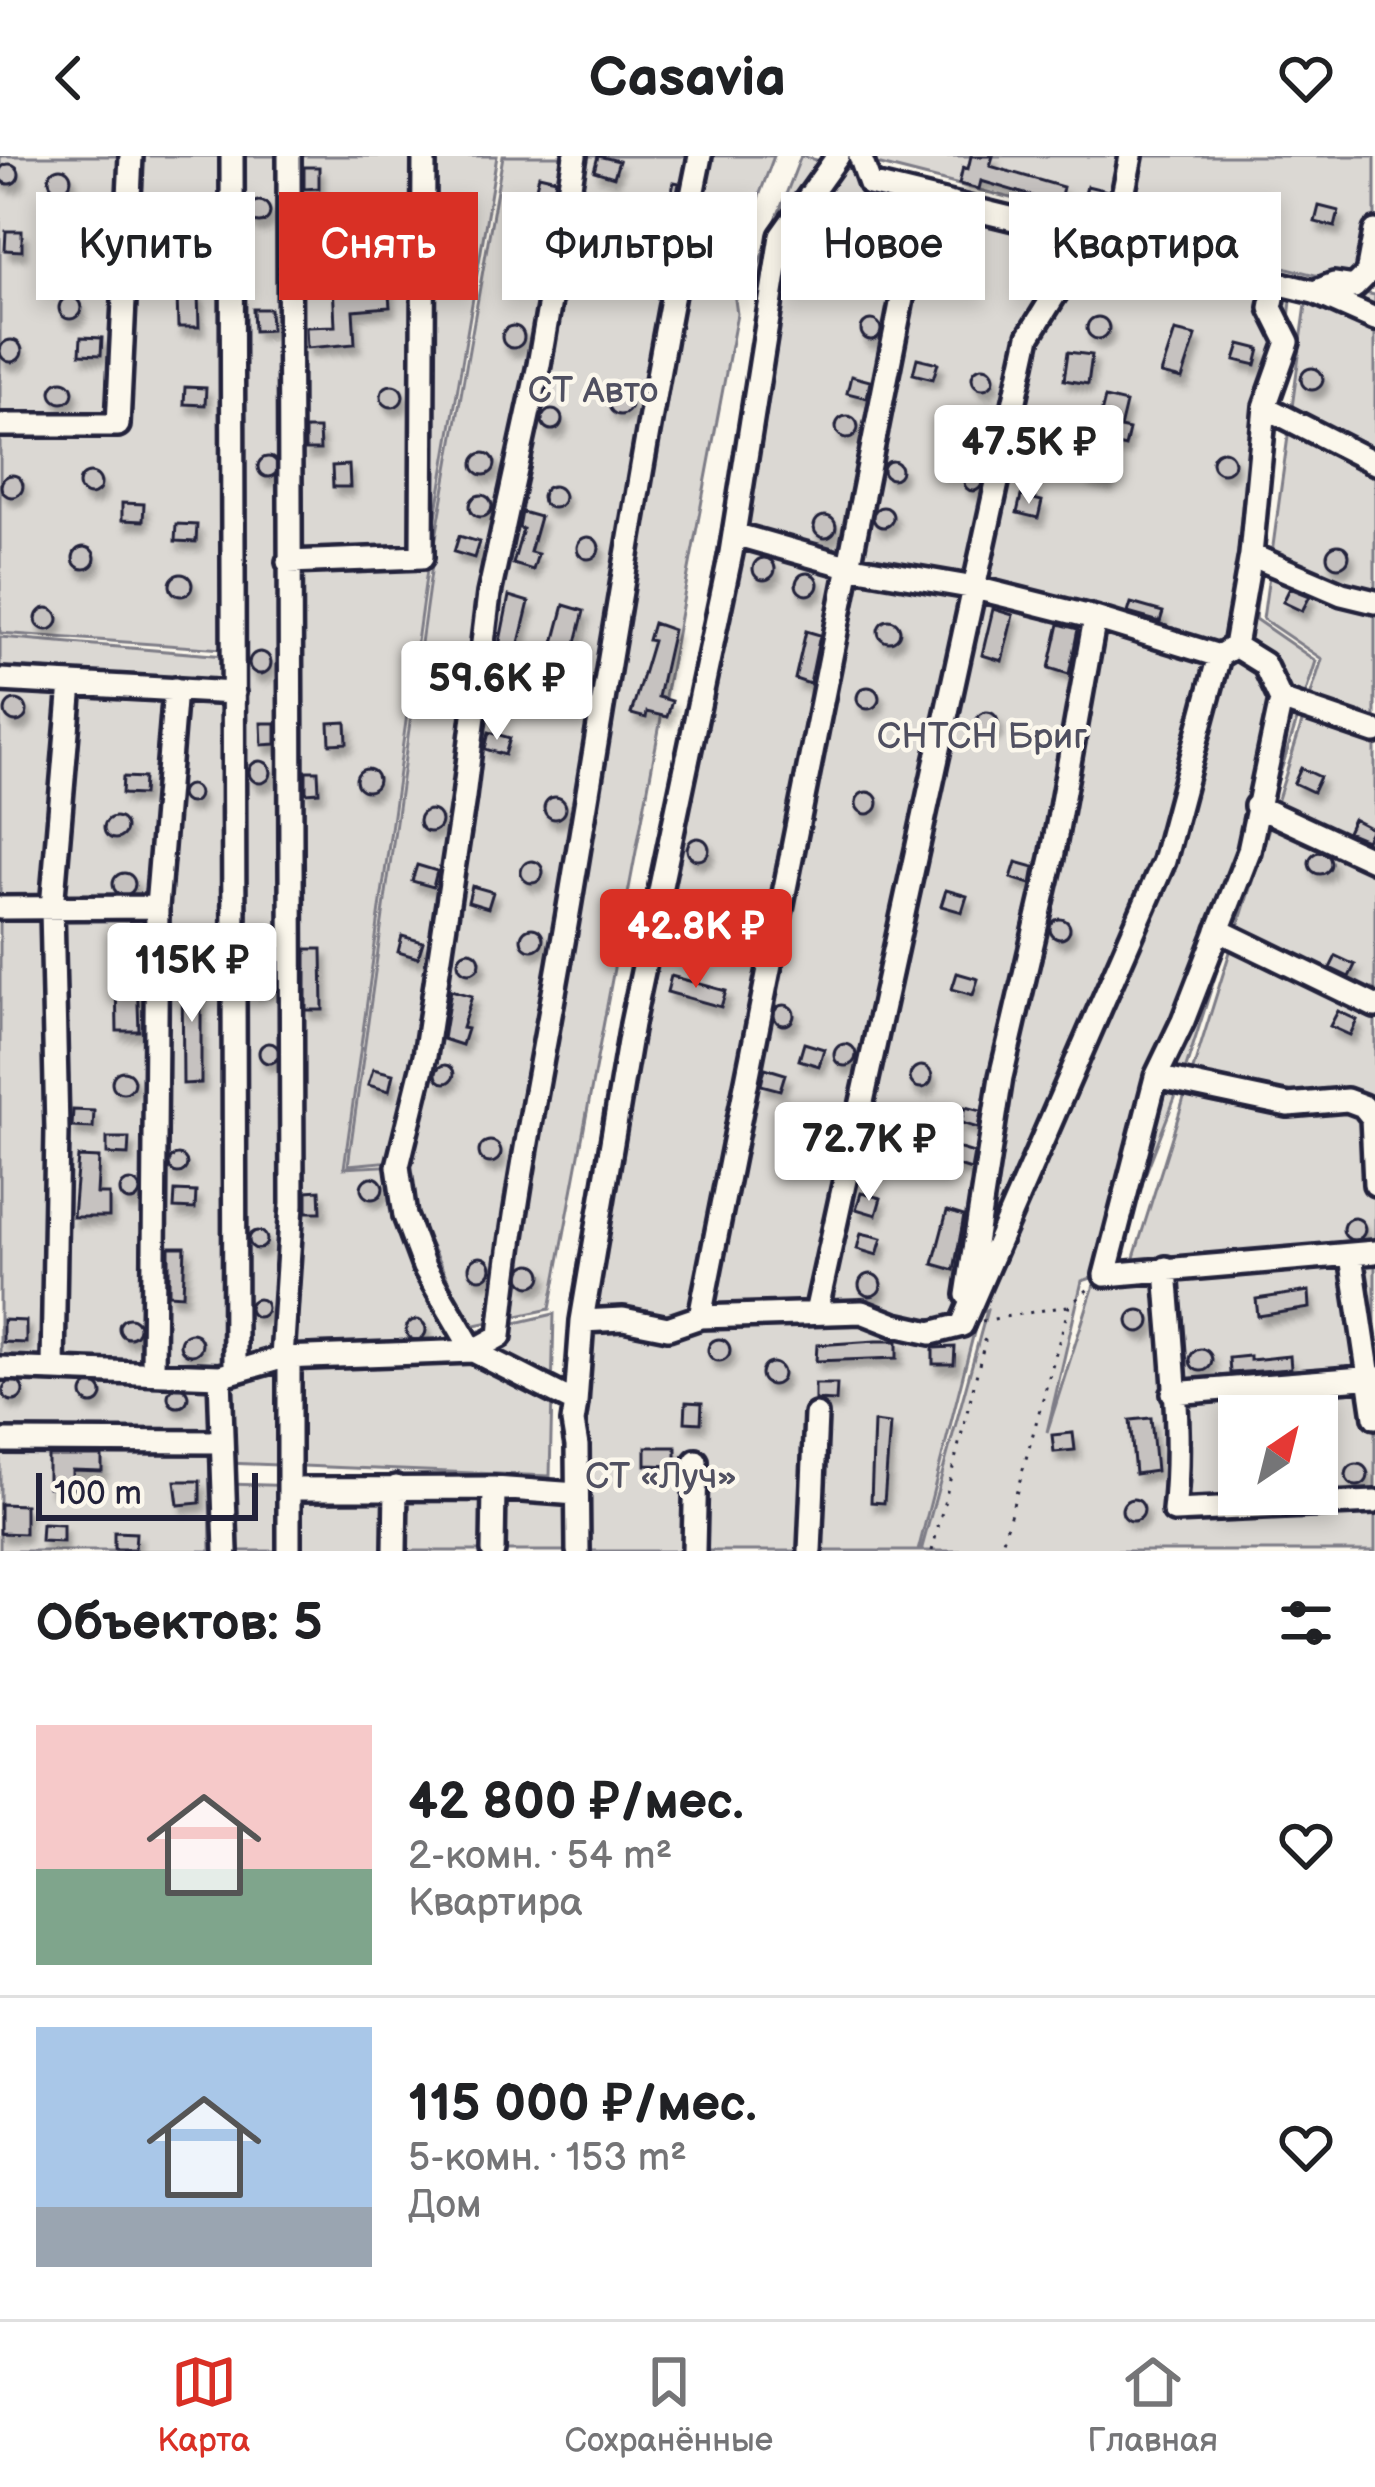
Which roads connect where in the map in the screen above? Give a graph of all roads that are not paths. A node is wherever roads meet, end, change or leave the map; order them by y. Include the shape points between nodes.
1 (131, 156) edge
2 (232, 156) edge
3 (289, 156) edge
4 (424, 156) edge
5 (574, 156) edge
6 (700, 156) edge
7 (838, 156) edge
8 (860, 156) edge
9 (1130, 156) edge
10 (900, 192) edge
11 (1118, 192) edge
12 (1375, 231) edge
13 (1281, 284) edge
14 (1315, 292) junction
15 (901, 300) edge
16 (1057, 300) edge
17 (1273, 300) edge
18 (1375, 319) edge
19 (1265, 407) junction
20 (0, 425) edge
21 (1375, 463) edge
22 (734, 534) junction
23 (1251, 554) junction
24 (288, 562) junction
25 (847, 566) junction
26 (976, 587) junction
27 (1375, 602) edge
28 (1095, 618) junction
29 (1227, 651) junction
30 (0, 680) edge
31 (71, 684) junction
32 (175, 689) junction
33 (234, 693) junction
34 (1281, 700) junction
35 (1375, 732) edge
36 (1256, 806) junction
37 (1375, 861) edge
38 (0, 908) edge
39 (52, 908) junction
40 (157, 908) junction
41 (1218, 930) junction
42 (1375, 1006) edge
43 (1156, 1078) junction
44 (1375, 1184) edge
45 (1375, 1252) edge
46 (1351, 1256) junction
47 (1166, 1268) junction
48 (816, 1313) junction
49 (700, 1317) junction
50 (582, 1322) junction
51 (962, 1325) junction
52 (473, 1352) junction
53 (285, 1359) junction
54 (53, 1367) junction
55 (0, 1368) edge
56 (153, 1371) junction
57 (228, 1373) junction
58 (1372, 1377) edge
59 (1173, 1393) junction
60 (576, 1403) junction
61 (816, 1415) dead end
62 (1375, 1417) edge
63 (0, 1442) edge
64 (220, 1442) junction
65 (696, 1461) dead end
66 (396, 1487) junction
67 (494, 1487) junction
68 (291, 1490) junction
69 (577, 1494) junction
70 (1375, 1502) edge
71 (223, 1549) edge
72 (289, 1551) edge
73 (395, 1551) edge
74 (493, 1551) edge
75 (578, 1551) edge
76 (694, 1551) edge
77 (810, 1551) edge

1 - 20 street via 118,425
2 - 33 street
3 - 24 street
4 - 24 street via 422,556
5 - 52 street via 489,594 424,1056 398,1166 424,1267
6 - 52 street via 510,1237 500,1336
7 - 22 street via 782,236
8 - 10 street via 870,184
9 - 11 street
12 - 14 street via 1367,274 1354,287
13 - 14 street
14 - 18 street
15 - 25 street
16 - 26 street via 1029,336
17 - 19 street via 1288,342
19 - 21 street
19 - 23 street
22 - 25 street
22 - 50 street via 632,1024
23 - 27 street
23 - 29 street
24 - 53 street via 292,1204
25 - 26 street
25 - 49 street
26 - 28 street
26 - 48 street
28 - 29 street
28 - 51 street via 1052,858 1001,1077
29 - 34 street via 1264,664
29 - 51 street via 1164,861
30 - 31 street
31 - 32 street
31 - 39 street
32 - 33 street
32 - 40 street
33 - 57 street
34 - 35 street
34 - 36 street
36 - 37 street
36 - 41 street via 1249,851
38 - 39 street
39 - 40 street
39 - 54 street
40 - 56 street
41 - 42 street
41 - 43 street
43 - 44 street via 1288,1105 1363,1106 1372,1117
43 - 47 street via 1105,1275
45 - 46 street
46 - 47 street
46 - 58 street
47 - 59 street
48 - 49 street
48 - 51 street via 862,1312 931,1333
49 - 50 street via 668,1328
50 - 60 street
52 - 53 street
52 - 60 street
53 - 57 street
53 - 68 street
54 - 55 street
54 - 56 street
56 - 57 street
57 - 64 street
58 - 59 street
58 - 62 street
59 - 70 street via 1174,1511
60 - 69 street
61 - 77 street
63 - 64 street
64 - 71 street
65 - 76 street
66 - 67 street
66 - 68 street
66 - 73 street
67 - 69 street
67 - 74 street
68 - 72 street
69 - 75 street

